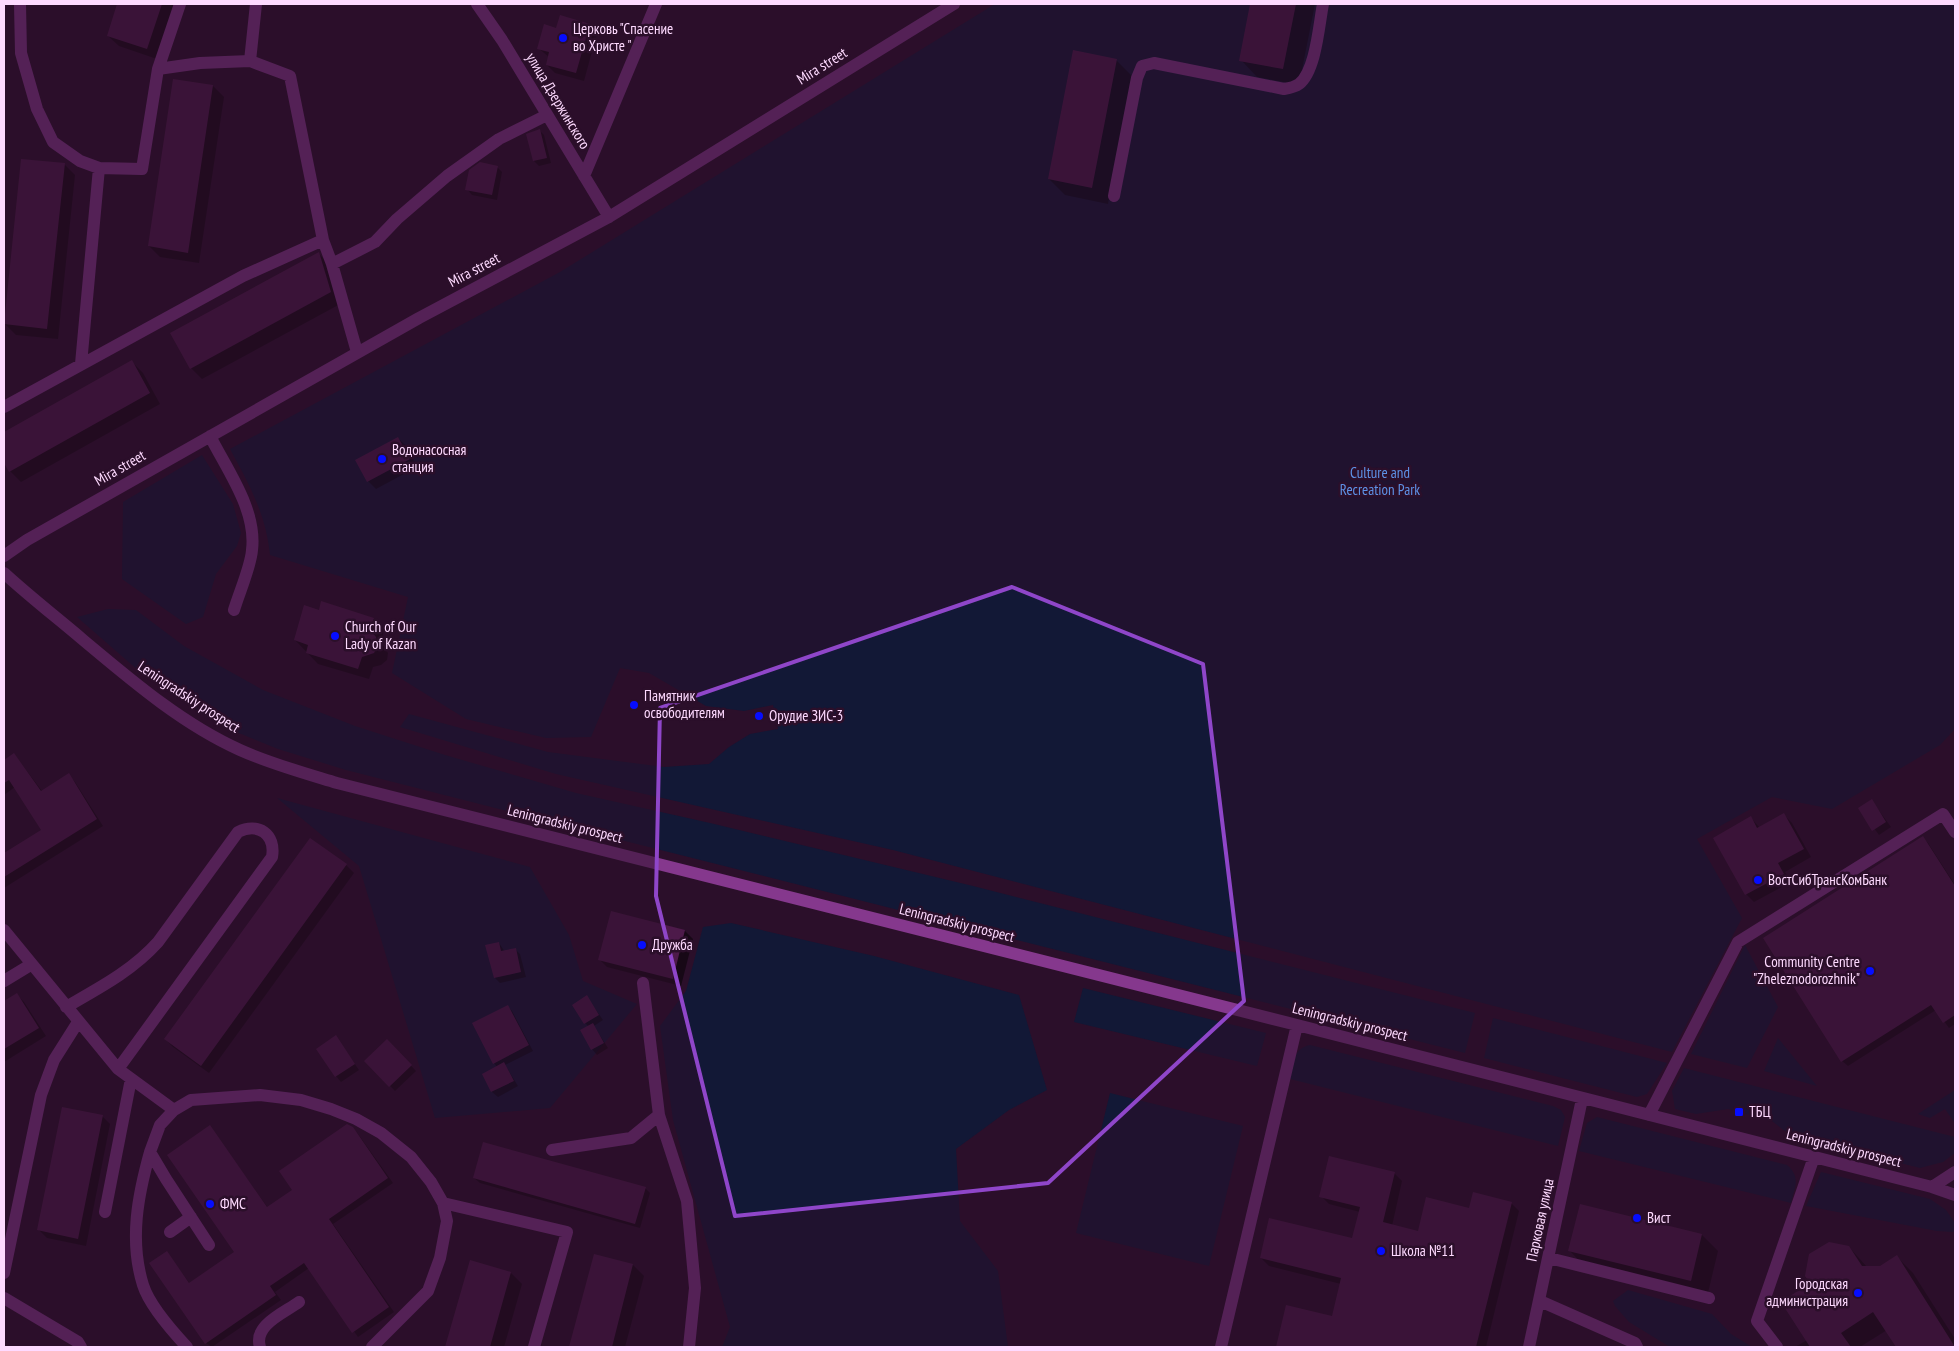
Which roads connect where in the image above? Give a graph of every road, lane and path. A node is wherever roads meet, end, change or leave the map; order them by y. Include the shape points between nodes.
1 (20, 4) edge
2 (180, 4) edge
3 (256, 4) edge
4 (477, 4) edge
5 (656, 4) edge
6 (954, 4) edge
7 (1322, 4) edge
8 (250, 61) junction
9 (158, 69) junction
10 (547, 114) junction
11 (99, 168) junction
12 (584, 176) junction
13 (1114, 196) dead end
14 (609, 217) junction
15 (323, 240) junction
16 (332, 264) junction
17 (357, 352) junction
18 (81, 364) junction
19 (4, 407) edge
20 (210, 436) junction
21 (4, 556) edge
22 (4, 573) edge
23 (234, 610) dead end
24 (1955, 832) edge
25 (4, 930) edge
26 (32, 964) junction
27 (4, 981) edge
28 (644, 983) dead end
29 (66, 1007) junction
30 (78, 1022) junction
31 (1297, 1025) junction
32 (118, 1069) junction
33 (131, 1079) junction
34 (1582, 1098) junction
35 (174, 1110) junction
36 (659, 1115) junction
37 (1649, 1115) junction
38 (552, 1150) dead end
39 (150, 1152) junction
40 (1814, 1157) junction
41 (1955, 1172) edge
42 (1932, 1187) junction
43 (1955, 1195) edge
44 (443, 1203) junction
45 (105, 1212) dead end
46 (191, 1218) junction
47 (170, 1232) dead end
48 (210, 1245) dead end
49 (1549, 1258) junction
50 (4, 1273) edge
51 (4, 1298) edge
52 (1708, 1298) dead end
53 (1540, 1301) junction
54 (299, 1302) dead end
55 (81, 1347) edge
56 (187, 1347) edge
57 (260, 1347) edge
58 (372, 1347) edge
59 (534, 1347) edge
60 (689, 1347) edge
61 (1221, 1347) edge
62 (1530, 1347) edge
63 (1637, 1347) edge
64 (1777, 1347) edge

1 - 11 street via 21,53 37,109 53,142 80,161
2 - 9 street
3 - 8 street
4 - 10 street, улица Дзержинского
5 - 12 street
6 - 14 street, Mira street
7 - 13 street via 1309,69 1299,84 1292,88 1154,63 1142,66
8 - 9 street
8 - 15 street via 290,76
9 - 11 street via 142,170
10 - 12 street, улица Дзержинского
10 - 16 street via 499,139 446,176 375,242
11 - 18 street
12 - 14 street, улица Дзержинского
14 - 17 street, Mira street
15 - 16 street
15 - 18 street via 243,276
16 - 17 street
17 - 20 street, Mira street
18 - 19 street
20 - 21 street, Mira street
20 - 23 street via 242,498 251,526 252,550
22 - 31 street, Leningradskiy prospect via 164,704 207,733 272,763 337,783
24 - 37 street via 1943,814 1738,942
25 - 26 street
26 - 27 street
26 - 29 street
28 - 36 street
29 - 30 street
29 - 32 street via 121,975 146,956 238,832 245,828 264,831 273,849 272,857
30 - 32 street
30 - 50 street via 54,1060 41,1095
31 - 34 street, Leningradskiy prospect
31 - 61 street
32 - 33 street
33 - 35 street
33 - 45 street
34 - 37 street, Leningradskiy prospect
34 - 49 street, Парковая улица
35 - 39 street via 160,1125
35 - 44 street via 191,1100 260,1095 301,1100 331,1109 381,1133 411,1157
36 - 38 street via 631,1138
36 - 60 street via 687,1201 695,1288
37 - 40 street, Leningradskiy prospect
39 - 46 street
39 - 56 street via 136,1214 136,1250 143,1286 169,1329
40 - 42 street, Leningradskiy prospect
40 - 64 street via 1757,1321
41 - 42 street
42 - 43 street, Leningradskiy prospect
44 - 58 street via 447,1221 440,1258 428,1291
44 - 59 street via 566,1232
46 - 47 street
46 - 48 street
49 - 52 street
49 - 53 street, Парковая улица
51 - 55 street via 78,1342
53 - 62 street, Парковая улица
53 - 63 street via 1635,1343
54 - 57 street via 265,1326 257,1341

